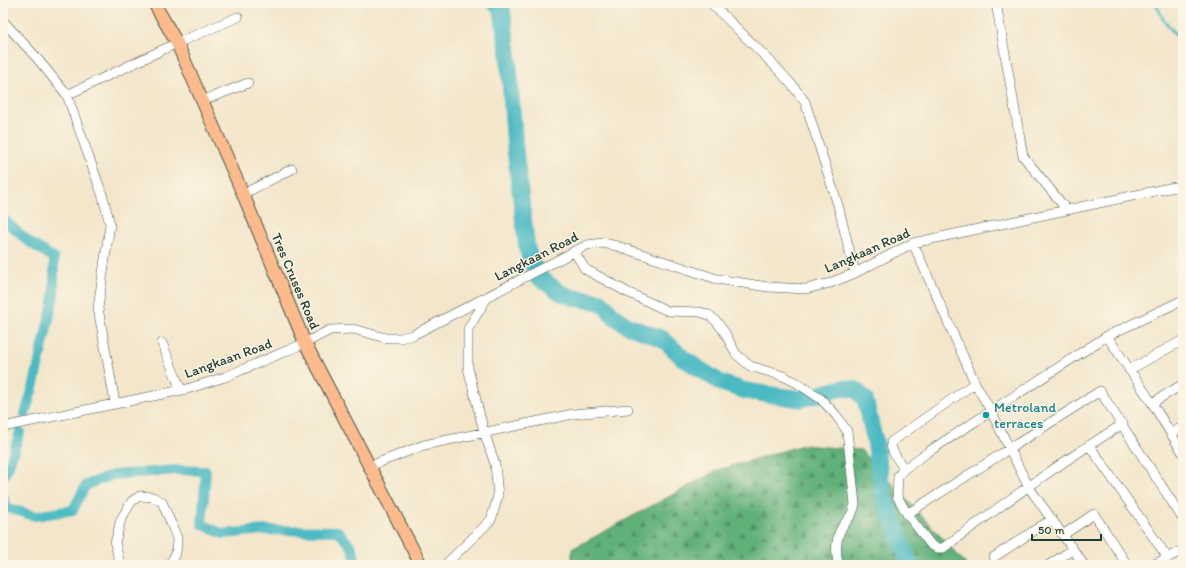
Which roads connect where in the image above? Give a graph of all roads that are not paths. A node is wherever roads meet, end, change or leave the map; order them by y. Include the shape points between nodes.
1 (154, 3) edge
2 (712, 3) edge
3 (996, 3) edge
4 (238, 17) dead end
5 (3, 21) edge
6 (177, 43) junction
7 (248, 83) dead end
8 (67, 95) junction
9 (202, 101) junction
10 (292, 169) dead end
11 (1183, 186) edge
12 (243, 194) junction
13 (1066, 209) junction
14 (913, 243) junction
15 (574, 251) junction
16 (855, 273) junction
17 (488, 296) junction
18 (1183, 300) edge
19 (1107, 336) junction
20 (1183, 340) edge
21 (162, 343) dead end
22 (306, 343) junction
23 (1129, 370) junction
24 (975, 383) junction
25 (1183, 384) edge
26 (181, 390) junction
27 (115, 403) junction
28 (1152, 403) junction
29 (628, 409) dead end
30 (991, 411) junction
31 (1123, 424) junction
32 (1183, 426) edge
33 (3, 427) edge
34 (484, 432) junction
35 (1171, 434) junction
36 (1089, 445) junction
37 (1010, 450) junction
38 (1183, 453) edge
39 (370, 466) junction
40 (904, 469) junction
41 (1028, 486) junction
42 (907, 514) junction
43 (1183, 519) edge
44 (1052, 520) junction
45 (1063, 535) junction
46 (1072, 550) junction
47 (1183, 550) edge
48 (994, 557) dead end
49 (1168, 558) junction
50 (120, 565) edge
51 (169, 565) edge
52 (421, 565) edge
53 (445, 565) edge
54 (838, 565) edge
55 (1049, 565) edge
56 (1084, 565) edge
57 (1127, 565) edge
58 (1153, 565) edge

1 - 6 main road, Tres Cruses Road
2 - 16 street via 773,64 805,102 838,205
3 - 13 street via 1023,156
4 - 6 street
5 - 8 street
6 - 8 street
6 - 9 main road, Tres Cruses Road
7 - 9 street
8 - 27 street via 110,224 98,308
9 - 12 main road, Tres Cruses Road
10 - 12 street
11 - 13 street, Langkaan Road
12 - 22 main road, Tres Cruses Road
13 - 14 street, Langkaan Road
14 - 16 street, Langkaan Road
14 - 24 street
15 - 16 street, Langkaan Road via 587,245 603,243 717,279 768,287 806,289
15 - 17 street, Langkaan Road
15 - 54 street via 585,269 627,292 668,311 700,312 709,316 725,333 736,354 750,366 797,383 821,399 836,415 847,431 855,504 852,514 837,538
17 - 22 street, Langkaan Road via 413,335 386,338 353,330 330,330
17 - 34 street via 468,330 468,368
18 - 19 street
19 - 23 street
19 - 30 street
20 - 23 street
21 - 26 street
22 - 26 street, Langkaan Road via 225,377
22 - 39 main road, Tres Cruses Road
23 - 28 street
24 - 30 street
24 - 40 street via 890,442
25 - 28 street
26 - 27 street, Langkaan Road
27 - 33 street, Langkaan Road
28 - 35 street
29 - 34 street via 573,414
30 - 37 street
30 - 40 street
31 - 36 street
31 - 37 street via 1100,391
31 - 43 street
32 - 35 street
34 - 39 street via 424,445
34 - 53 street via 495,464 498,496 491,520
35 - 38 street
36 - 41 street
36 - 49 street
37 - 41 street
37 - 42 street
39 - 52 main road, Tres Cruses Road
40 - 42 street via 898,476 897,496
41 - 42 street via 943,548 931,545
41 - 44 street
44 - 45 street
44 - 48 street
45 - 46 street
45 - 57 street via 1094,514
46 - 55 street
46 - 56 street
47 - 49 street
49 - 58 street
50 - 51 street via 115,543 121,519 132,501 140,496 153,497 162,502 171,523 177,538 176,554

